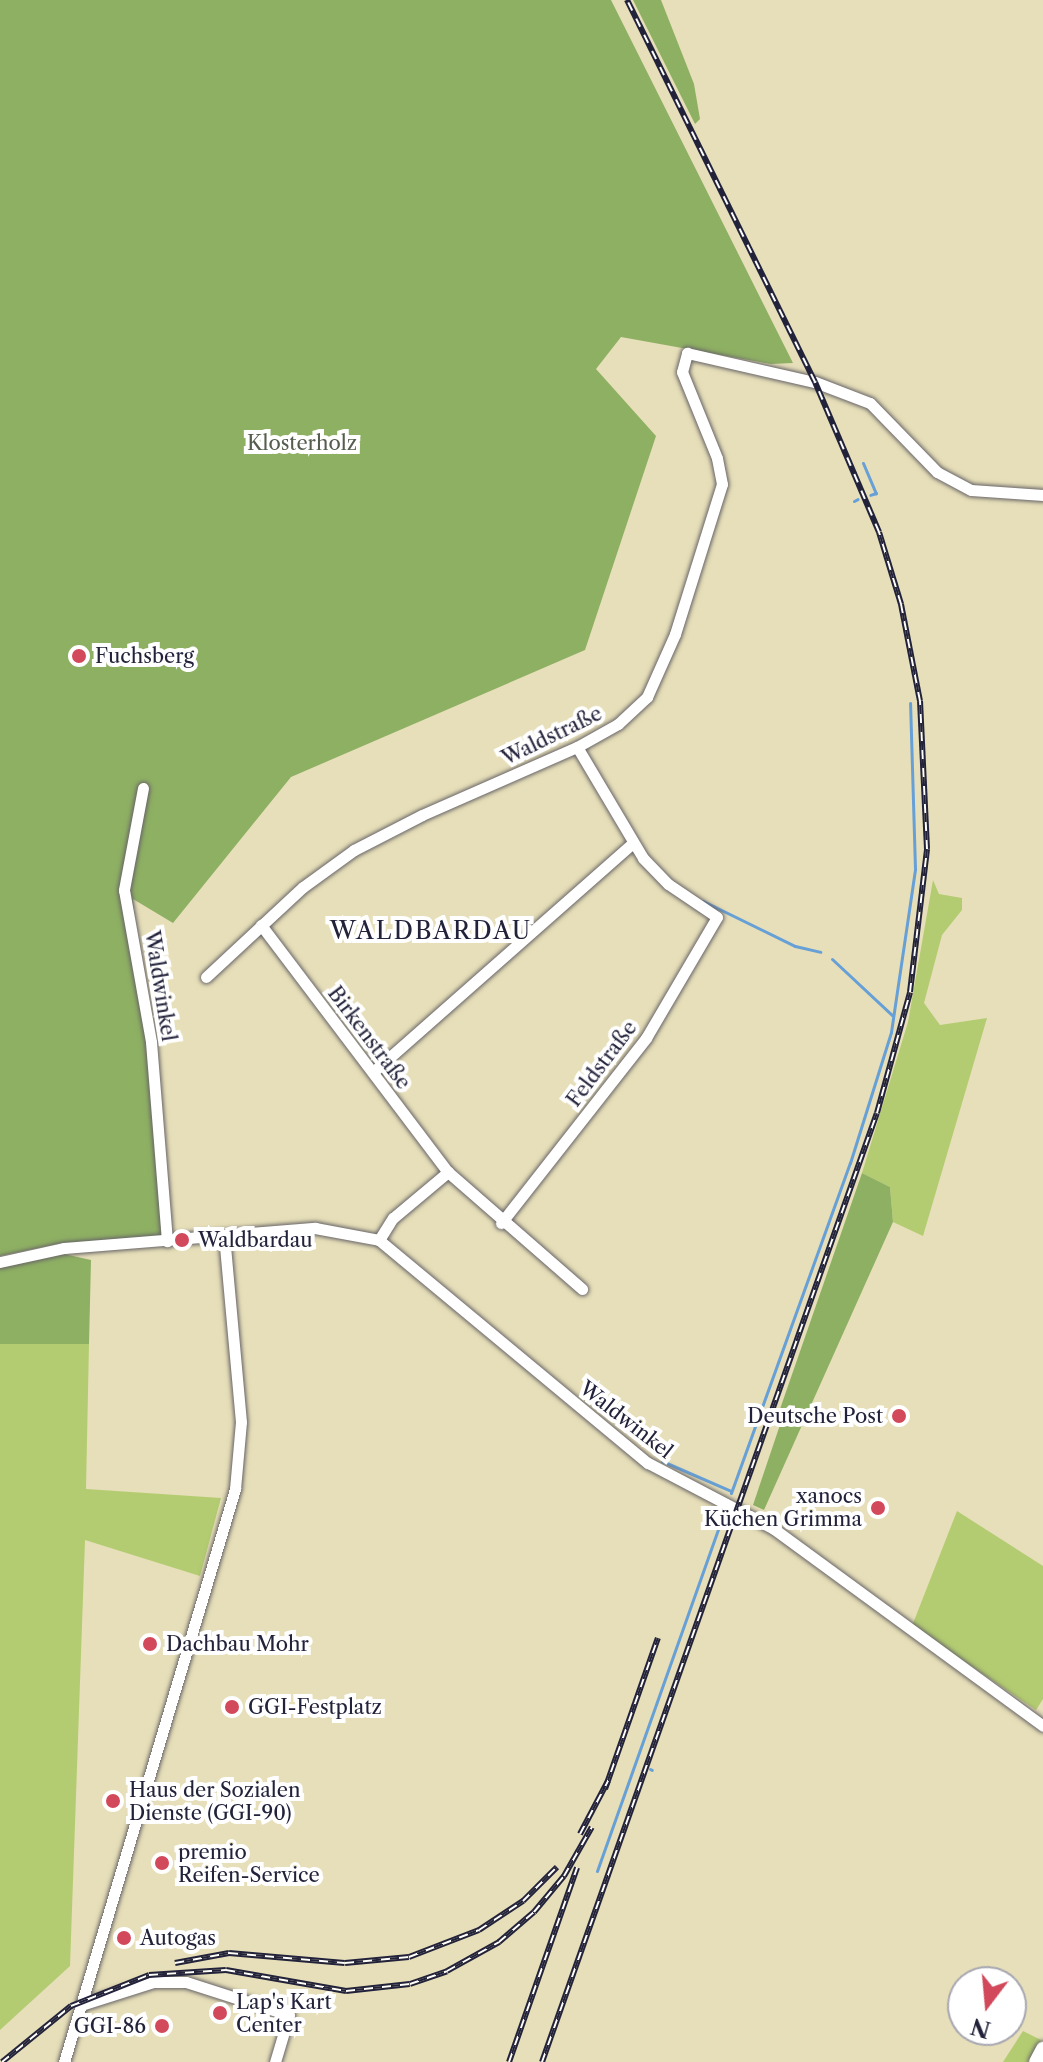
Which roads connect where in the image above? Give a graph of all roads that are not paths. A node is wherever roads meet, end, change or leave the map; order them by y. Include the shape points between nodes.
1 (1043, 495) edge
2 (577, 747) junction
3 (143, 788) dead end
4 (632, 844) junction
5 (261, 925) junction
6 (206, 977) dead end
7 (373, 1072) junction
8 (448, 1172) junction
9 (501, 1223) junction
10 (224, 1236) junction
11 (379, 1240) junction
12 (167, 1241) junction
13 (0, 1262) edge
14 (582, 1289) dead end
15 (1043, 1726) edge
16 (81, 2005) junction
17 (1043, 2049) edge
18 (64, 2062) edge
19 (275, 2062) edge
20 (1036, 2062) edge

1 - 2 street, Waldstraße via 971,490 947,480 870,403 815,382 687,353 682,372 721,471 717,510 654,687 629,716
2 - 4 street
2 - 5 street, Waldstraße via 373,839 311,881
3 - 12 street, Waldwinkel via 124,890 149,1028
4 - 7 street
4 - 9 street, Feldstraße via 668,884 717,917 646,1038
5 - 6 street, Waldstraße
5 - 7 street, Birkenstraße
7 - 8 street, Birkenstraße
8 - 9 street, Birkenstraße
8 - 11 street via 393,1218
9 - 14 street, Birkenstraße
10 - 11 street, Waldwinkel via 315,1228
10 - 12 street, Waldwinkel
10 - 16 street via 241,1422 235,1489
11 - 15 street, Waldwinkel via 648,1463 774,1529
12 - 13 street, Waldwinkel via 64,1248
16 - 18 street
16 - 19 street via 153,1982 186,1982 289,2015
17 - 20 main road

